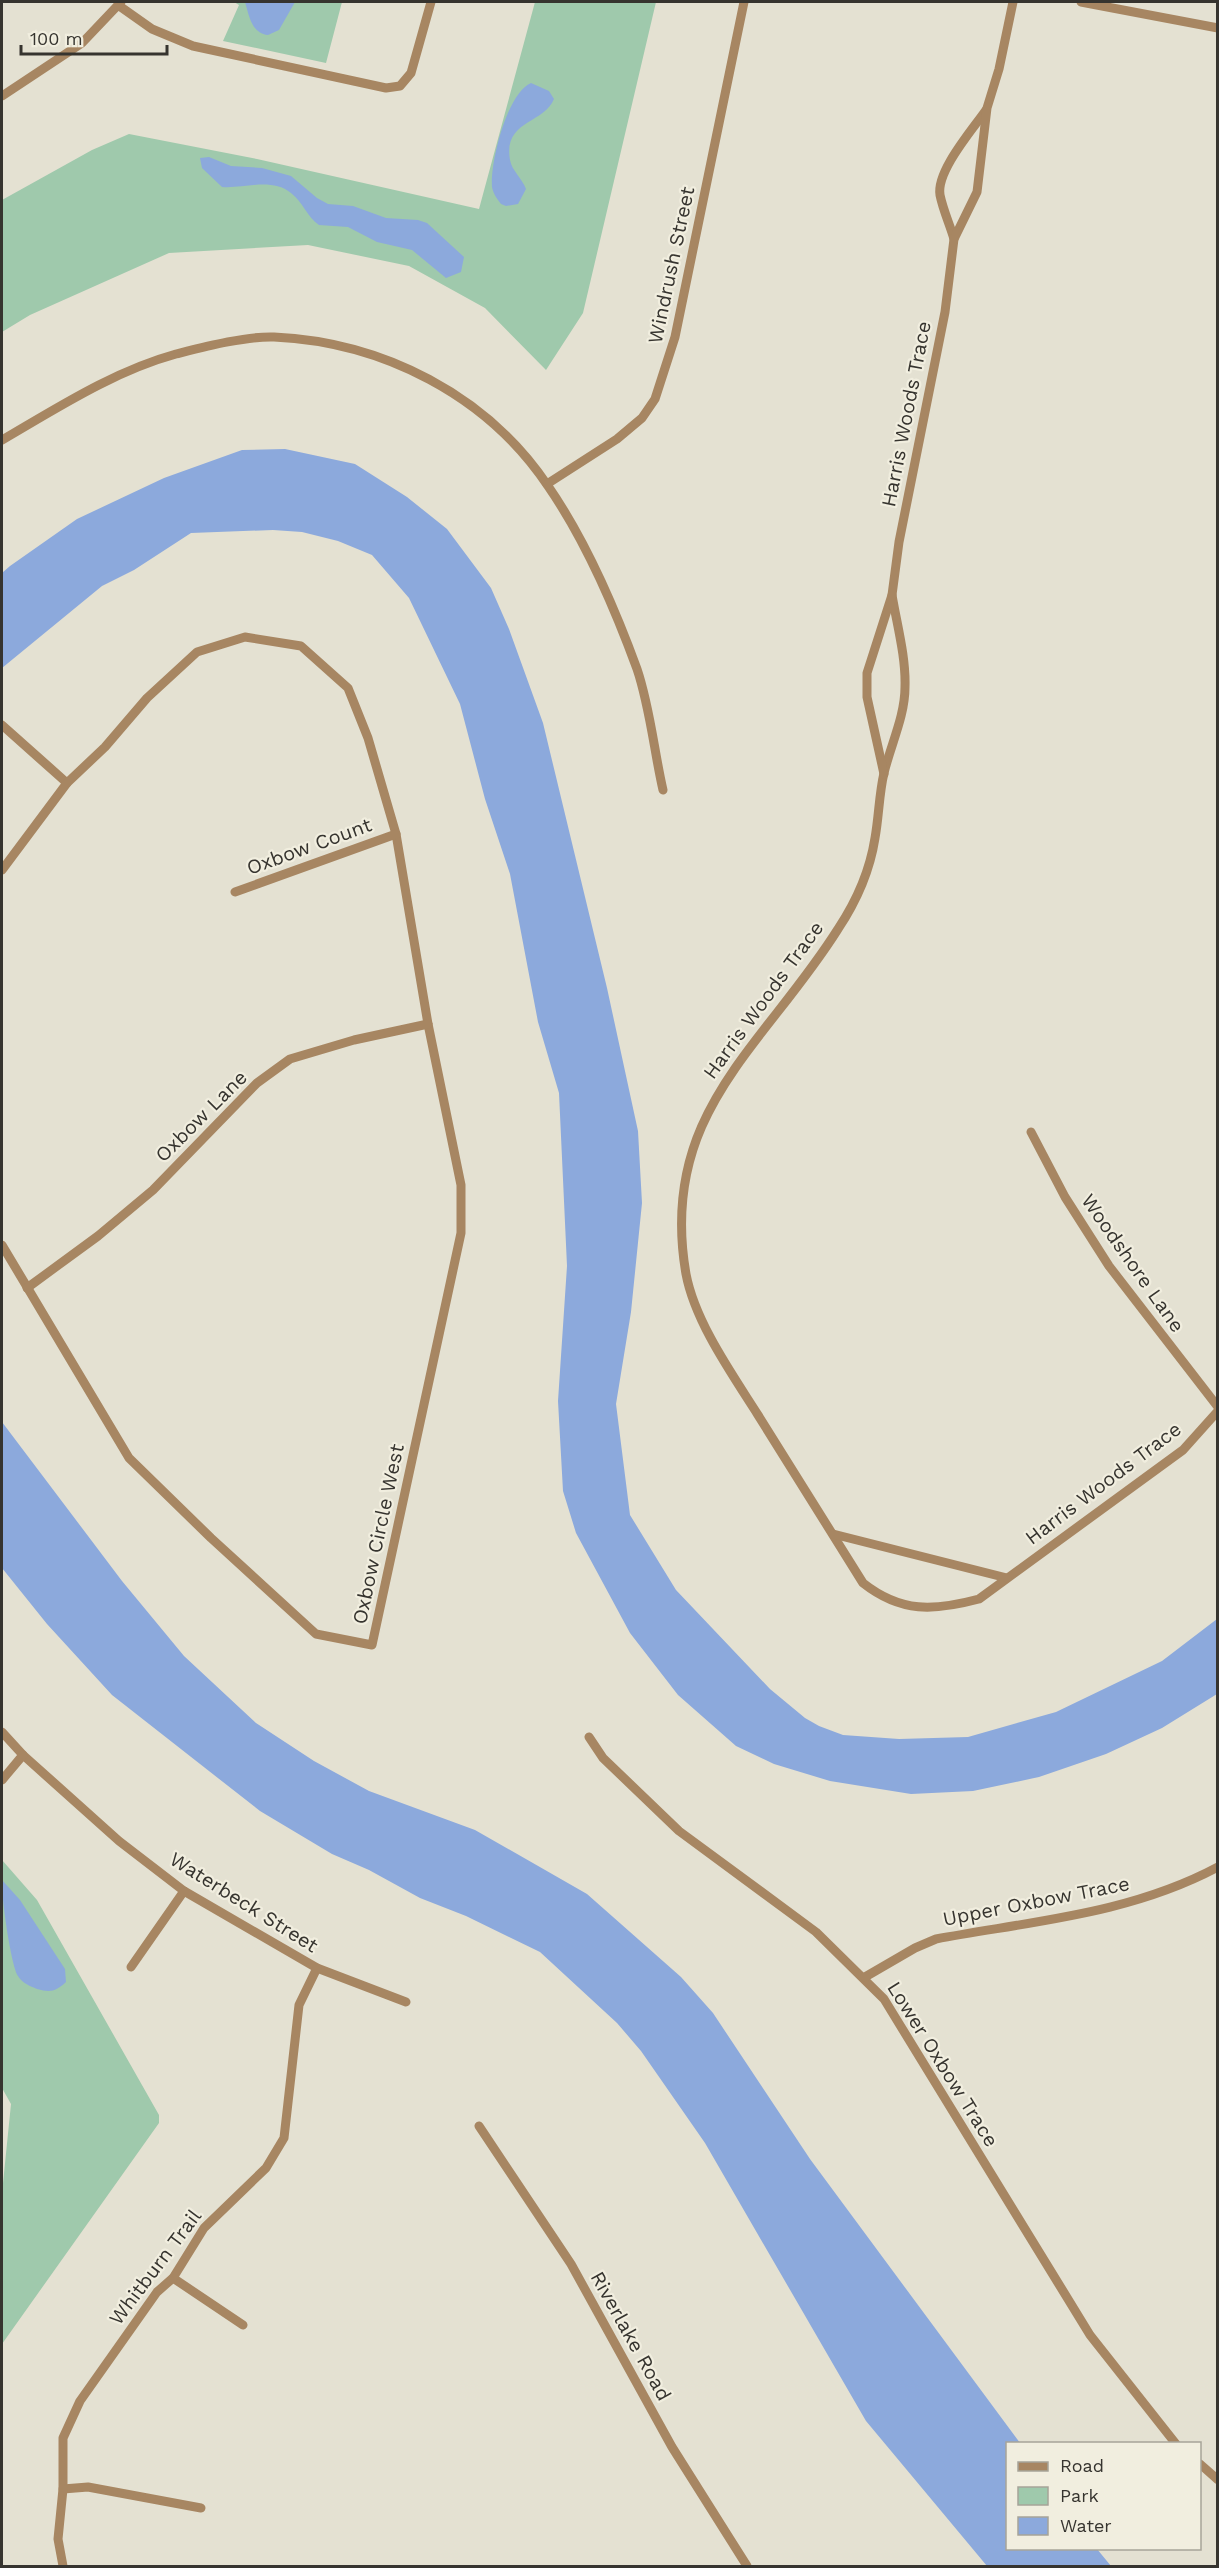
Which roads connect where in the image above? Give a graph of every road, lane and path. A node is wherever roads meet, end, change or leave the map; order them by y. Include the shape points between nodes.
1 (431, 2) edge
2 (744, 2) edge
3 (1013, 2) edge
4 (1081, 2) edge
5 (119, 3) edge
6 (1218, 28) edge
7 (2, 96) edge
8 (987, 108) junction
9 (954, 239) junction
10 (2, 440) edge
11 (547, 484) junction
12 (891, 595) junction
13 (2, 724) edge
14 (884, 774) junction
15 (67, 783) junction
16 (663, 790) dead end
17 (396, 834) junction
18 (2, 870) edge
19 (235, 892) dead end
20 (428, 1024) junction
21 (1031, 1132) dead end
22 (2, 1245) edge
23 (27, 1288) junction
24 (1218, 1409) edge
25 (833, 1534) junction
26 (1007, 1578) junction
27 (2, 1732) edge
28 (589, 1737) dead end
29 (22, 1755) junction
30 (2, 1780) edge
31 (1218, 1867) edge
32 (184, 1891) junction
33 (131, 1967) dead end
34 (317, 1968) junction
35 (865, 1977) junction
36 (406, 2002) dead end
37 (479, 2126) dead end
38 (173, 2278) junction
39 (243, 2325) dead end
40 (1174, 2442) edge
41 (1201, 2465) edge
42 (1218, 2480) edge
43 (63, 2489) junction
44 (201, 2508) dead end
45 (63, 2566) edge
46 (747, 2566) edge

1 - 5 street via 411,73 400,86 386,88 193,46 152,29
2 - 11 street, Windrush Street via 675,338 655,399 642,418 617,440
3 - 8 street, Harris Woods Trace
4 - 6 street
5 - 7 street via 82,43
8 - 9 street, Harris Woods Trace via 977,192
8 - 9 street, Harris Woods Trace via 942,179 940,194
9 - 12 street, Harris Woods Trace via 945,312
10 - 11 street via 116,376 175,354 273,337 352,349 394,362 451,390 515,444
11 - 16 street via 570,519 602,584 638,672
12 - 14 street, Harris Woods Trace via 906,690
12 - 14 street, Harris Woods Trace via 867,680 867,697
13 - 15 street
14 - 25 street, Harris Woods Trace via 875,840 856,895 839,929 740,1057 713,1100 690,1162 684,1199 686,1275 699,1310 722,1359
15 - 17 street, Oxbow Circle West via 147,698 197,652 245,637 302,646 348,688 368,738
15 - 18 street
17 - 19 street, Oxbow Count
17 - 20 street, Oxbow Circle West
20 - 23 street, Oxbow Lane via 290,1059 258,1083 153,1190
20 - 23 street, Oxbow Circle West via 461,1185 461,1233 372,1645 316,1634 129,1458
21 - 24 street, Woodshore Lane via 1065,1197 1109,1266
22 - 23 street, Oxbow Circle West
24 - 26 street, Harris Woods Trace via 1183,1449
25 - 26 street
25 - 26 street, Harris Woods Trace via 863,1583 898,1604 952,1606 979,1599
27 - 29 street, Waterbeck Street
28 - 35 street, Lower Oxbow Trace via 603,1758 679,1831 808,1926
29 - 30 street
29 - 32 street, Waterbeck Street via 119,1841
31 - 35 street, Upper Oxbow Trace via 1188,1883 1095,1912 936,1939
32 - 33 street
32 - 34 street, Waterbeck Street
34 - 36 street, Waterbeck Street
34 - 38 street, Whitburn Trail via 299,2005 284,2138 266,2168 204,2228
35 - 40 street, Lower Oxbow Trace via 909,2035 1090,2335
37 - 46 street, Riverlake Road via 571,2264 672,2447
38 - 39 street
38 - 43 street, Whitburn Trail via 157,2292 80,2400 63,2438
41 - 42 street
43 - 44 street via 88,2487
43 - 45 street, Whitburn Trail via 58,2540

